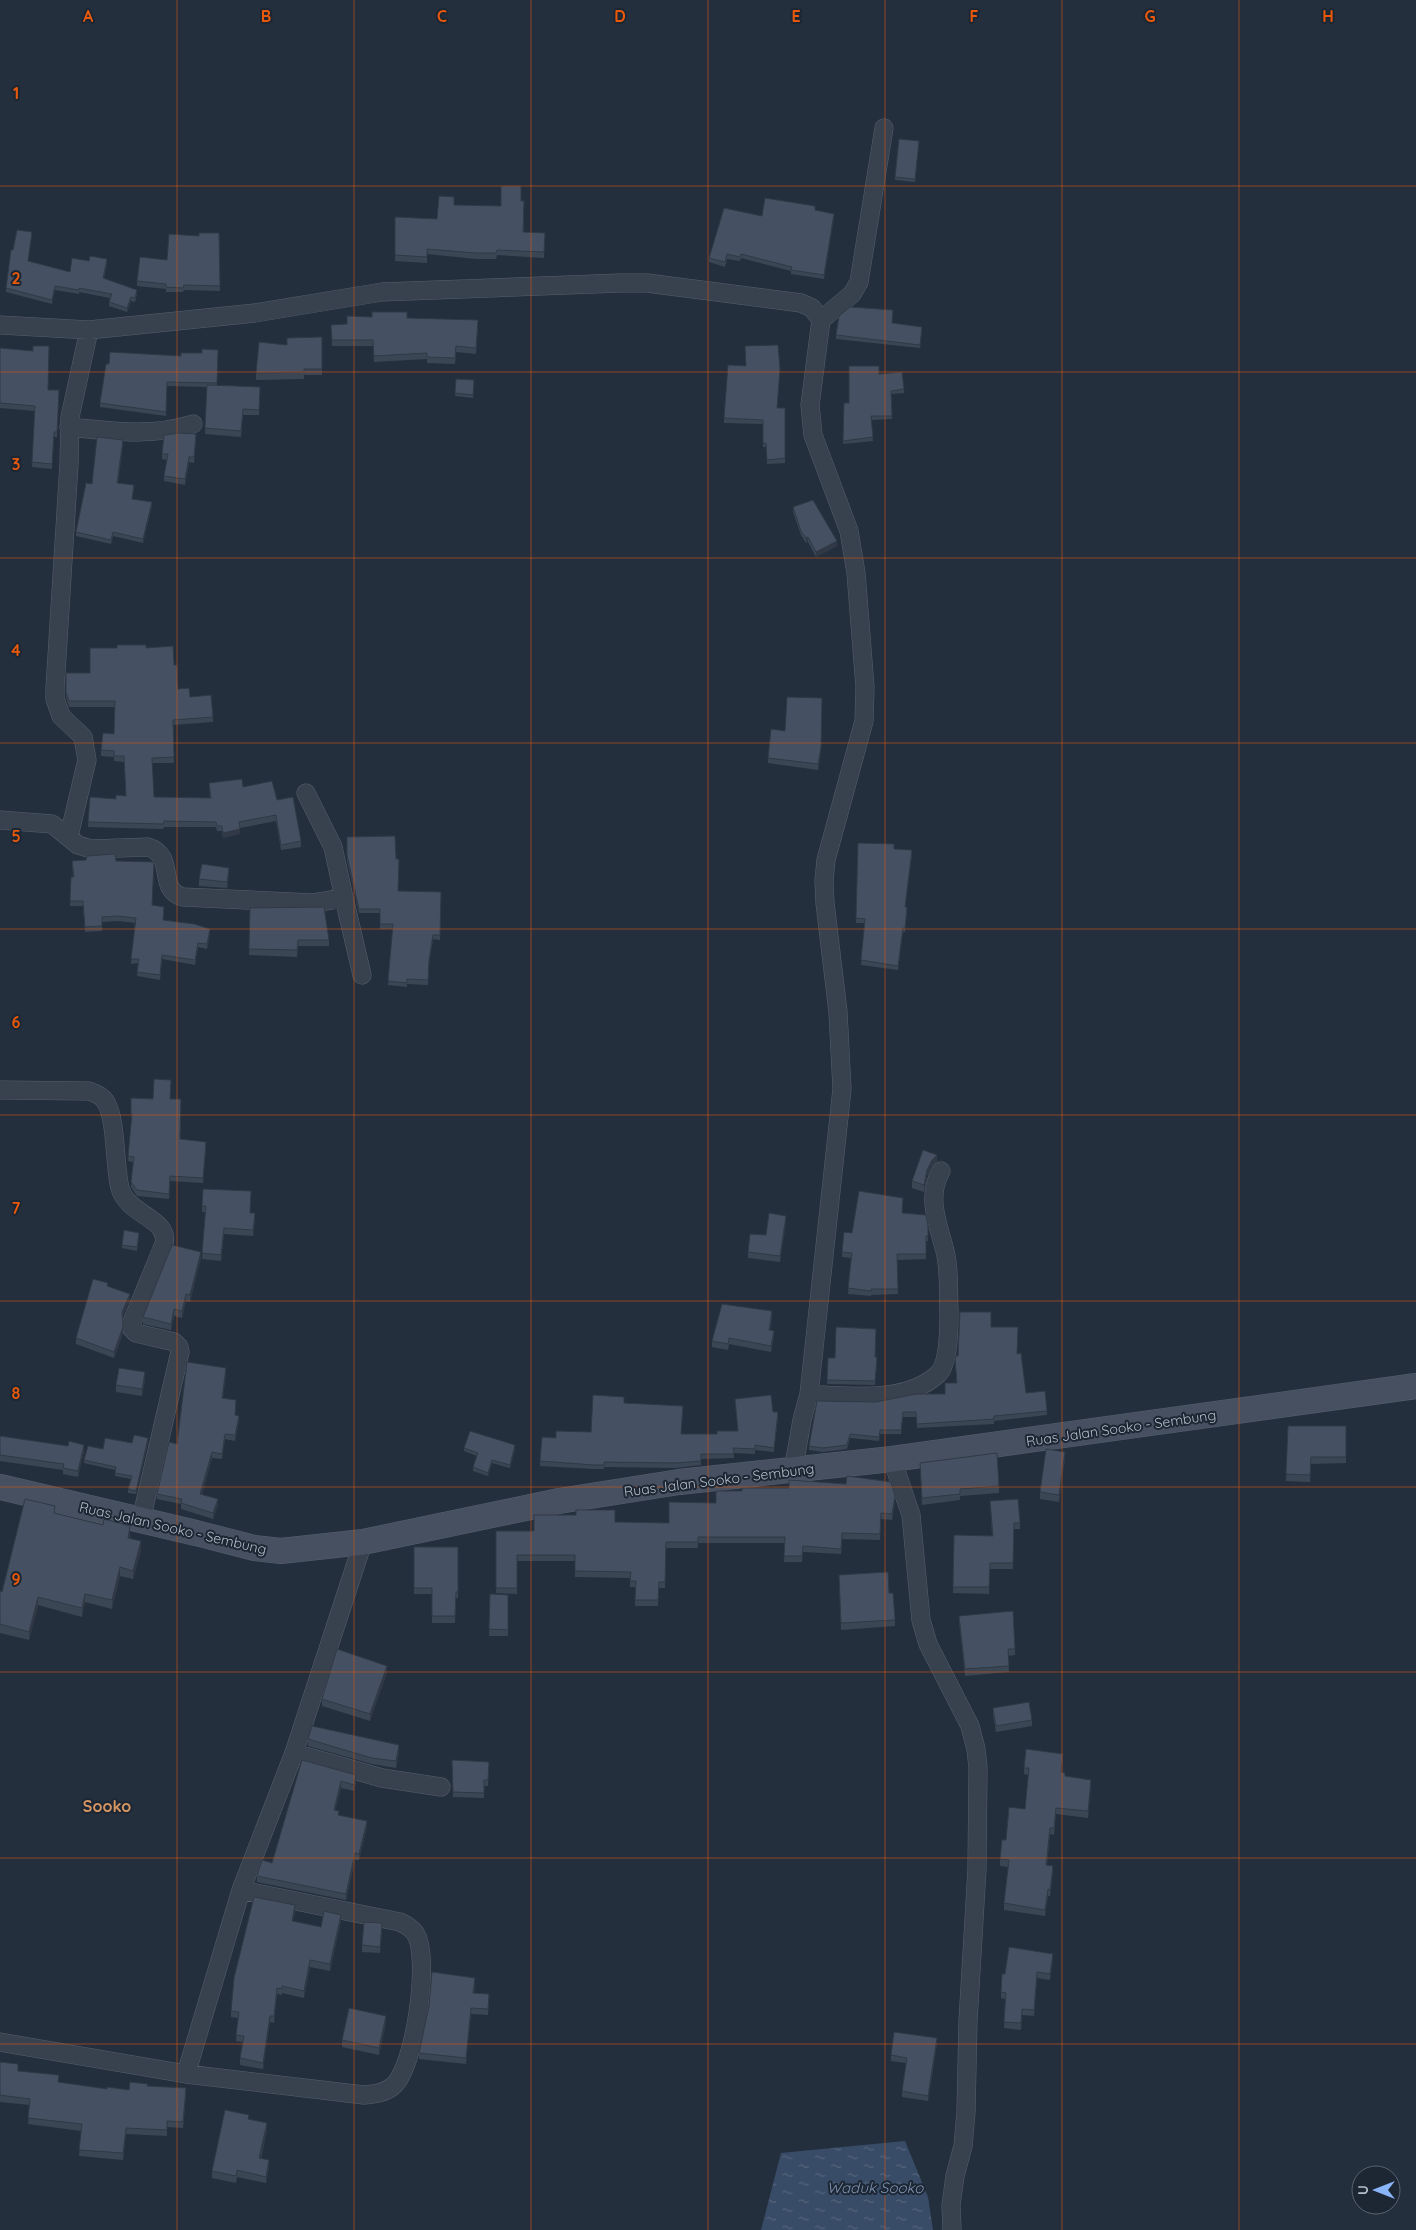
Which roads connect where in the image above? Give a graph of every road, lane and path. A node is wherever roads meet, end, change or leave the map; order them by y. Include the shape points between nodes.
1 (884, 128) dead end
2 (821, 320) junction
3 (0, 325) edge
4 (88, 330) junction
5 (193, 424) dead end
6 (69, 428) junction
7 (306, 793) dead end
8 (0, 820) edge
9 (69, 836) junction
10 (344, 898) junction
11 (362, 975) dead end
12 (0, 1090) edge
13 (941, 1171) dead end
14 (1416, 1386) edge
15 (809, 1394) junction
16 (892, 1459) junction
17 (793, 1471) junction
18 (0, 1487) edge
19 (141, 1520) junction
20 (363, 1542) junction
21 (294, 1753) junction
22 (441, 1787) dead end
23 (241, 1890) junction
24 (0, 2042) edge
25 (186, 2074) junction
26 (952, 2230) edge

1 - 2 street via 859,282 852,294
2 - 4 street via 812,308 801,303 647,283 620,283 382,292 255,313
2 - 15 street via 810,419 819,454 850,531 865,687 864,721 826,860 824,881 838,1012 842,1089
3 - 4 street
4 - 6 street
5 - 6 street via 137,433
6 - 9 street via 70,464 55,699 61,716 83,737 87,760
7 - 10 street via 333,847
8 - 9 street via 41,821 52,824
9 - 10 street via 78,845 91,849 148,847 155,850 164,859 170,889 184,898 313,903
10 - 11 street
12 - 19 street via 90,1091 101,1097 111,1118 121,1189 132,1207 159,1224 165,1234 164,1244 132,1322 136,1333 174,1342 180,1352
13 - 15 street via 934,1182 932,1198 945,1253 949,1320 939,1374 896,1394
14 - 16 main road, Ruas Jalan Sooko - Sembung
15 - 17 street
16 - 17 main road, Ruas Jalan Sooko - Sembung
16 - 26 street via 911,1515 921,1620 928,1644 970,1726 978,1768 977,1869 966,2112 963,2146 954,2176
17 - 20 main road, Ruas Jalan Sooko - Sembung via 679,1482 587,1497
18 - 19 main road, Ruas Jalan Sooko - Sembung
19 - 20 main road, Ruas Jalan Sooko - Sembung via 266,1551
20 - 21 street
21 - 22 street via 382,1778
21 - 23 street
23 - 25 street
23 - 25 street via 409,1926 416,1934 421,1951 421,1995 414,2041 402,2074 394,2085 375,2094
24 - 25 street

